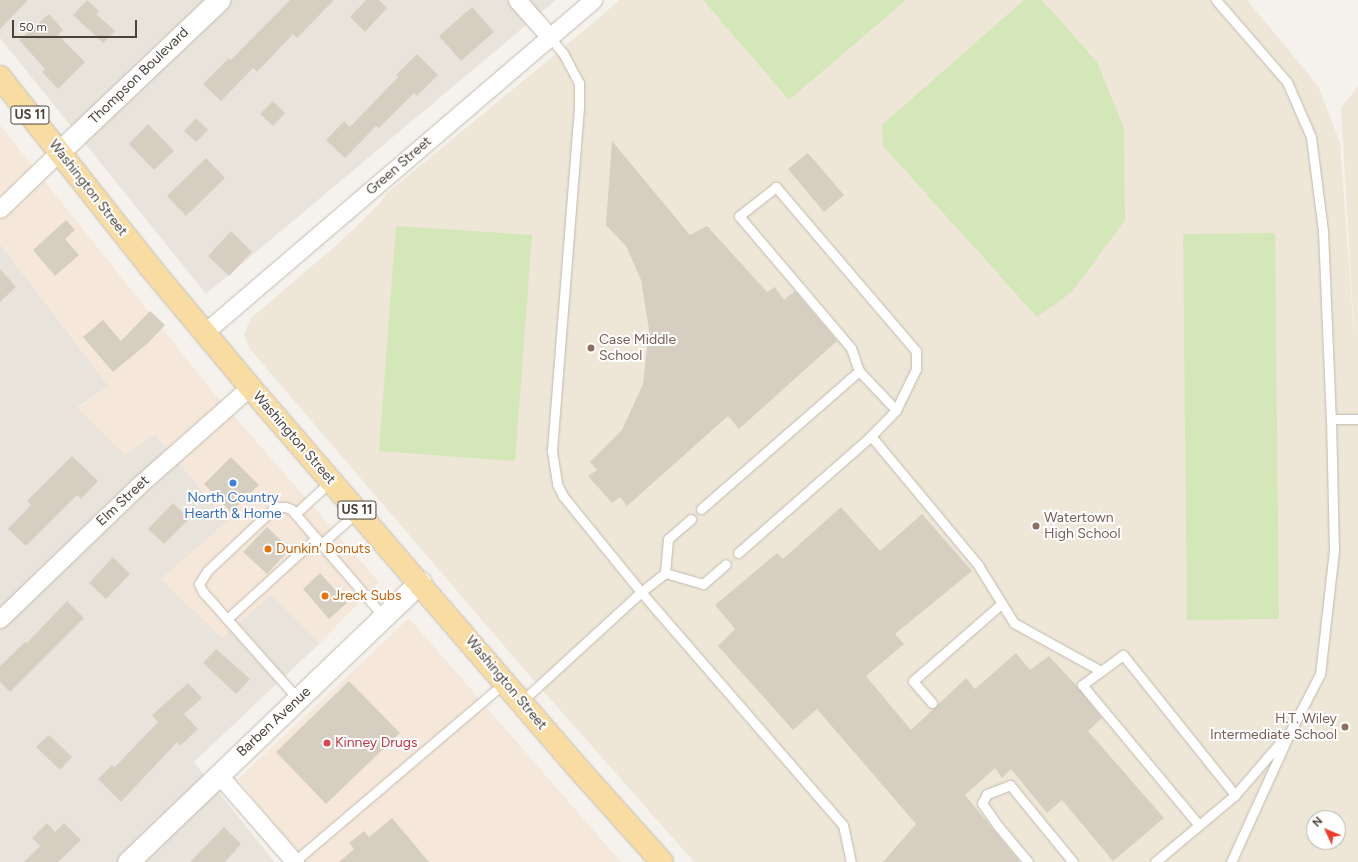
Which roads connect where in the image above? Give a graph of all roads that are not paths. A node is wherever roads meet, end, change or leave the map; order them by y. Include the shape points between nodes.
1 (219, 0) edge
2 (517, 0) edge
3 (593, 0) edge
4 (1216, 0) edge
5 (550, 36) junction
6 (0, 77) edge
7 (59, 152) junction
8 (0, 209) edge
9 (205, 332) junction
10 (859, 371) junction
11 (250, 387) junction
12 (896, 410) junction
13 (1331, 419) junction
14 (1358, 419) edge
15 (871, 436) junction
16 (331, 480) junction
17 (701, 510) dead end
18 (358, 511) junction
19 (295, 514) junction
20 (691, 519) dead end
21 (319, 541) junction
22 (738, 553) dead end
23 (726, 564) dead end
24 (665, 573) junction
25 (420, 582) junction
26 (641, 592) junction
27 (1002, 602) junction
28 (383, 616) junction
29 (0, 619) edge
30 (227, 619) junction
31 (1101, 671) junction
32 (505, 682) junction
33 (298, 699) junction
34 (521, 702) junction
35 (932, 703) dead end
36 (1292, 728) junction
37 (218, 774) junction
38 (1235, 795) junction
39 (1198, 824) junction
40 (128, 862) edge
41 (295, 862) edge
42 (662, 862) edge
43 (851, 862) edge
44 (1028, 862) edge
45 (1073, 862) edge
46 (1156, 862) edge
47 (1231, 862) edge

1 - 7 street, Thompson Boulevard
2 - 5 street
3 - 5 street, Green Street
4 - 13 lane via 1287,82 1311,137 1323,231
5 - 9 street, Green Street
5 - 26 lane via 563,53 579,84 552,451 557,484 563,496
6 - 7 main road, Washington Street / US 11
7 - 8 street
7 - 9 main road, Washington Street / US 11
9 - 11 main road, Washington Street / US 11
10 - 12 lane
10 - 12 lane via 851,348 739,216 776,187 916,352 916,369
10 - 17 lane
11 - 16 main road, Washington Street / US 11
11 - 29 street, Elm Street via 138,486
12 - 15 lane
13 - 14 lane
13 - 36 lane via 1334,550 1320,674
15 - 22 lane
15 - 27 lane via 978,565
16 - 18 main road, Washington Street / US 11
16 - 19 lane
18 - 21 lane
18 - 25 main road, Washington Street / US 11
19 - 21 lane
19 - 30 lane via 285,507 272,510 202,578 200,584 203,592
20 - 24 lane via 668,539
21 - 28 lane
21 - 30 lane
23 - 24 lane via 703,584
24 - 26 lane
25 - 28 street, Barben Avenue
25 - 32 main road, Washington Street / US 11
26 - 34 lane
26 - 43 lane via 843,825
27 - 31 lane via 1014,623
27 - 35 lane via 913,681
28 - 33 street, Barben Avenue
30 - 33 lane
31 - 38 lane via 1123,655
31 - 39 lane via 1082,685
32 - 34 main road, Washington Street / US 11
32 - 41 lane
33 - 37 street, Barben Avenue
34 - 42 main road, Washington Street / US 11
36 - 38 lane
36 - 47 lane
37 - 40 street, Barben Avenue
37 - 41 street
38 - 39 lane
39 - 46 lane
44 - 45 lane via 982,802 987,794 1010,785

